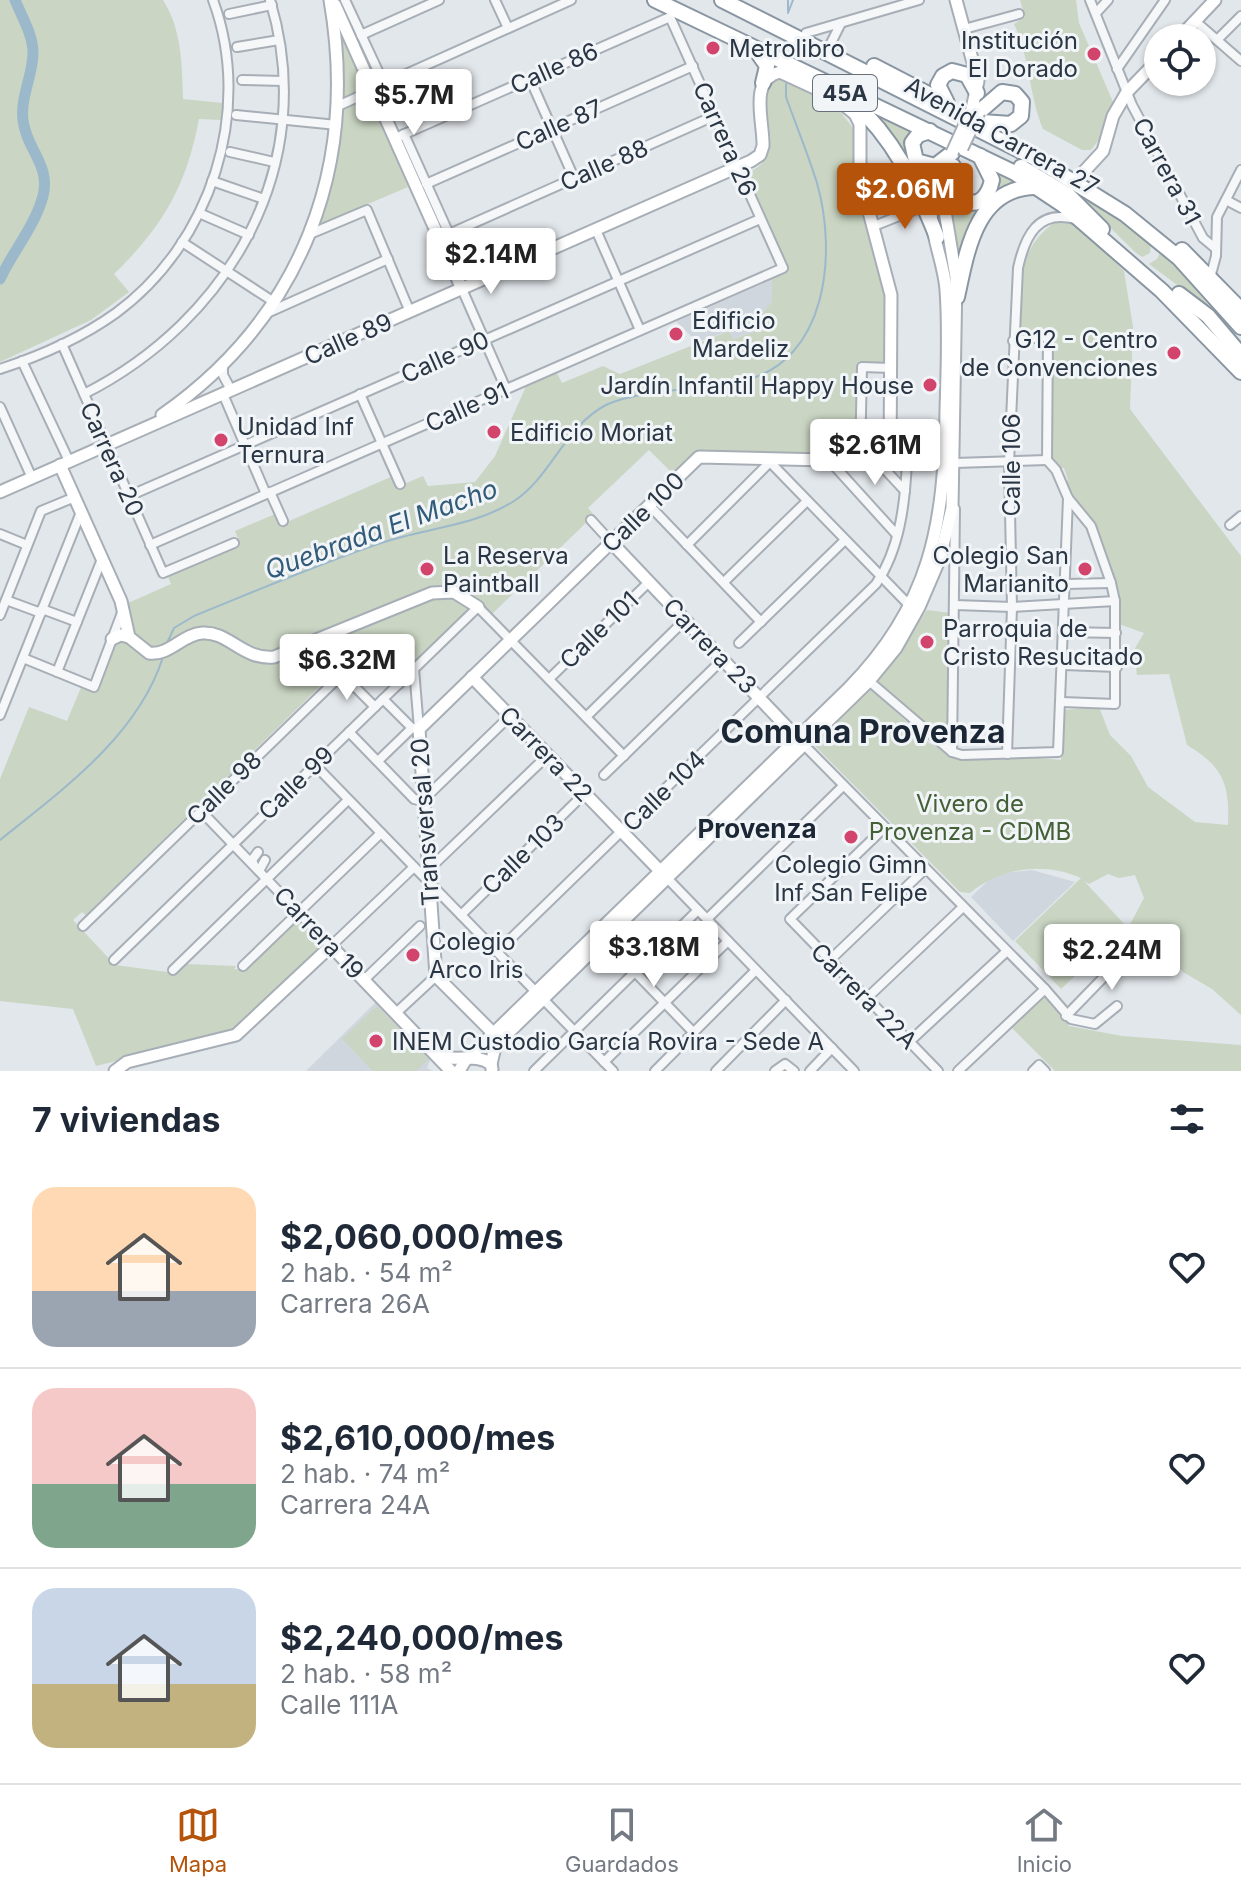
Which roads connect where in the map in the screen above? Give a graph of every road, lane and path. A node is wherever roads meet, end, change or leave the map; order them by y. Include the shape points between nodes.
1 (213, 0) edge
2 (331, 0) edge
3 (345, 0) edge
4 (439, 0) edge
5 (495, 0) edge
6 (571, 0) edge
7 (655, 0) edge
8 (722, 0) edge
9 (737, 0) edge
10 (919, 0) edge
11 (956, 0) edge
12 (1090, 0) edge
13 (1108, 0) edge
14 (1165, 0) edge
15 (271, 2) edge
16 (1209, 2) edge
17 (670, 9) edge
18 (1096, 13) junction
19 (229, 14) dead end
20 (1019, 14) dead end
21 (1241, 16) edge
22 (1195, 21) junction
23 (338, 22) junction
24 (841, 23) junction
25 (1192, 24) edge
26 (508, 28) junction
27 (964, 29) junction
28 (806, 33) junction
29 (361, 35) junction
30 (279, 40) junction
31 (1217, 40) junction
32 (830, 45) junction
33 (237, 47) dead end
34 (754, 51) junction
35 (1241, 60) edge
36 (974, 62) junction
37 (693, 66) junction
38 (1117, 69) junction
39 (1144, 74) edge
40 (530, 79) junction
41 (242, 80) dead end
42 (283, 81) junction
43 (763, 83) junction
44 (378, 87) junction
45 (838, 91) junction
46 (1127, 92) junction
47 (977, 93) junction
48 (947, 103) junction
49 (338, 106) junction
50 (978, 114) junction
51 (236, 115) dead end
52 (714, 116) junction
53 (281, 120) junction
54 (337, 125) junction
55 (552, 128) junction
56 (930, 131) junction
57 (399, 136) junction
58 (230, 152) dead end
59 (980, 155) junction
60 (954, 158) junction
61 (274, 162) junction
62 (1002, 162) junction
63 (737, 167) junction
64 (1241, 170) edge
65 (1079, 177) junction
66 (574, 178) junction
67 (212, 181) junction
68 (426, 184) junction
69 (1035, 187) junction
70 (264, 199) junction
71 (1226, 200) junction
72 (924, 206) junction
73 (1241, 208) edge
74 (199, 213) junction
75 (1078, 218) junction
76 (760, 219) junction
77 (874, 226) junction
78 (596, 230) junction
79 (310, 234) junction
80 (249, 235) junction
81 (937, 237) junction
82 (182, 242) junction
83 (1215, 248) junction
84 (388, 259) junction
85 (1195, 263) junction
86 (783, 268) joint
87 (228, 272) junction
88 (1210, 279) junction
89 (619, 281) junction
90 (462, 289) junction
91 (957, 297) junction
92 (270, 308) junction
93 (1241, 310) edge
94 (410, 312) junction
95 (1208, 316) junction
96 (1241, 327) edge
97 (640, 330) junction
98 (484, 340) junction
99 (1013, 341) junction
100 (62, 344) junction
101 (1241, 355) edge
102 (22, 361) junction
103 (223, 364) junction
104 (892, 368) junction
105 (0, 369) edge
106 (1241, 371) edge
107 (506, 389) junction
108 (227, 392) junction
109 (84, 394) junction
110 (360, 394) junction
111 (0, 407) edge
112 (126, 436) junction
113 (382, 444) junction
114 (106, 445) junction
115 (245, 445) junction
116 (769, 460) junction
117 (829, 460) junction
118 (1047, 460) junction
119 (860, 461) junction
120 (884, 462) junction
121 (907, 462) junction
122 (950, 462) junction
123 (65, 463) junction
124 (1009, 463) junction
125 (32, 478) junction
126 (400, 484) dead end
127 (955, 490) junction
128 (905, 491) junction
129 (0, 492) edge
130 (268, 493) junction
131 (129, 496) junction
132 (75, 497) junction
133 (1068, 498) junction
134 (807, 501) junction
135 (649, 505) junction
136 (81, 511) junction
137 (1241, 516) edge
138 (591, 520) dead end
139 (283, 521) dead end
140 (1230, 525) dead end
141 (0, 534) edge
142 (897, 535) junction
143 (845, 540) junction
144 (611, 542) junction
145 (234, 543) dead end
146 (27, 545) junction
147 (150, 545) junction
148 (687, 545) junction
149 (102, 559) junction
150 (881, 577) junction
151 (649, 582) junction
152 (724, 582) junction
153 (1111, 583) junction
154 (1066, 584) junction
155 (6, 600) junction
156 (1115, 601) junction
157 (1066, 604) junction
158 (909, 605) junction
159 (955, 605) junction
160 (478, 607) junction
161 (1012, 607) junction
162 (123, 609) junction
163 (42, 611) junction
164 (0, 615) edge
165 (685, 620) junction
166 (77, 622) junction
167 (761, 622) junction
168 (1065, 632) junction
169 (1116, 633) junction
170 (129, 637) junction
171 (112, 639) junction
172 (511, 640) junction
173 (739, 643) dead end
174 (23, 658) junction
175 (723, 659) junction
176 (1064, 665) junction
177 (1117, 667) junction
178 (414, 669) junction
179 (57, 672) junction
180 (342, 674) junction
181 (472, 677) junction
182 (549, 679) junction
183 (869, 681) junction
184 (0, 683) edge
185 (399, 684) junction
186 (11, 687) junction
187 (759, 698) junction
188 (383, 699) junction
189 (1062, 702) junction
190 (375, 707) junction
191 (0, 715) edge
192 (510, 716) junction
193 (586, 717) junction
194 (416, 728) junction
195 (349, 732) junction
196 (801, 742) junction
197 (952, 752) junction
198 (1007, 754) junction
199 (548, 755) junction
200 (624, 756) junction
201 (378, 761) junction
202 (315, 765) junction
203 (604, 775) dead end
204 (843, 786) junction
205 (585, 793) junction
206 (348, 800) junction
207 (424, 801) junction
208 (201, 811) junction
209 (883, 829) junction
210 (622, 831) junction
211 (381, 833) junction
212 (233, 844) junction
213 (258, 852) dead end
214 (265, 860) dead end
215 (414, 867) junction
216 (256, 868) junction
217 (925, 869) junction
218 (664, 875) junction
219 (428, 876) junction
220 (267, 879) junction
221 (963, 907) junction
222 (698, 910) junction
223 (299, 912) junction
224 (461, 915) junction
225 (707, 919) junction
226 (83, 926) dead end
227 (420, 926) dead end
228 (604, 940) junction
229 (728, 941) junction
230 (331, 946) junction
231 (1134, 946) dead end
232 (1007, 951) junction
233 (497, 952) junction
234 (114, 960) dead end
235 (830, 960) junction
236 (243, 966) dead end
237 (173, 970) dead end
238 (756, 970) junction
239 (635, 973) junction
240 (436, 976) junction
241 (364, 980) junction
242 (1045, 989) junction
243 (539, 996) junction
244 (867, 998) junction
245 (786, 1000) junction
246 (663, 1003) junction
247 (1117, 1006) dead end
248 (396, 1013) junction
249 (1066, 1016) junction
250 (574, 1030) junction
251 (493, 1033) junction
252 (694, 1033) junction
253 (909, 1042) junction
254 (832, 1048) junction
255 (436, 1055) junction
256 (148, 1057) junction
257 (467, 1059) junction
258 (604, 1062) junction
259 (492, 1068) edge
260 (115, 1071) edge
261 (126, 1071) edge
262 (451, 1071) edge
263 (459, 1071) edge
264 (534, 1071) edge
265 (613, 1071) edge
266 (655, 1071) edge
267 (716, 1071) edge
268 (775, 1071) edge
269 (794, 1071) edge
270 (810, 1071) edge
271 (854, 1071) edge
272 (938, 1071) edge
273 (958, 1071) edge

1 - 67 street via 225,49 228,96
2 - 23 street
3 - 29 street
4 - 29 street
5 - 26 street
6 - 26 street
7 - 17 highway, Avenida Carrera 27 / 45A
8 - 96 highway, 45A via 1033,157 1125,214 1179,258
9 - 28 highway, Avenida Carrera 27 / 45A
10 - 24 street
11 - 27 street
12 - 18 street, Carrera 31
13 - 18 street
14 - 38 street
15 - 19 street
15 - 30 street
16 - 22 street
17 - 34 highway, Avenida Carrera 27 / 45A
17 - 37 street, Carrera 26
17 - 40 street, Calle 86
17 - 62 highway, 45A
18 - 38 street, Carrera 31
20 - 27 street
21 - 31 street
22 - 25 street
22 - 31 street
23 - 44 street
23 - 49 street
24 - 28 street
24 - 32 street
26 - 44 street
27 - 36 street
28 - 32 highway, Avenida Carrera 27 / 45A
29 - 44 street
30 - 33 street
30 - 42 street
31 - 35 street
32 - 48 highway, Avenida Carrera 27 / 45A
34 - 43 highway via 767,66
34 - 45 highway, Avenida Carrera 27 / 45A
36 - 47 street
36 - 50 street via 984,89
37 - 52 street, Carrera 26
37 - 55 street, Calle 87
38 - 46 street, Carrera 31
39 - 46 street
40 - 55 street
40 - 57 street, Calle 86
41 - 42 street
42 - 53 street
43 - 63 street, Calle 89 via 762,150
43 - 77 street via 776,72 788,74 855,114 861,128 860,178
44 - 49 street
44 - 57 street
45 - 56 highway, Avenida Carrera 27 / 45A
45 - 72 highway via 888,140
46 - 65 street via 1103,151
46 - 83 street, Carrera 31 via 1203,238
47 - 48 highway via 967,75 952,71 938,85
47 - 50 street
48 - 50 highway, Avenida Carrera 27 / 45A
49 - 54 street
50 - 60 street, bridge
50 - 65 highway, Avenida Carrera 27 / 45A
51 - 53 street
52 - 63 street, Carrera 26
52 - 66 street, Calle 88
53 - 54 street
53 - 61 street
54 - 79 street via 328,178
55 - 66 street
55 - 68 street, Calle 87
56 - 59 highway, Avenida Carrera 27 / 45A
56 - 60 highway via 912,143 916,161 935,166
57 - 68 street
57 - 90 street
58 - 61 street
59 - 60 highway via 992,180 988,192 969,202 953,187
59 - 62 highway, Avenida Carrera 27 / 45A
60 - 81 street via 933,194
60 - 91 street via 942,193
61 - 70 street
62 - 69 highway, Avenida Carrera 27 / 45A
62 - 95 highway, 45A via 1028,171 1079,204 1126,254
63 - 76 street, Carrera 26
63 - 78 street, Calle 89
64 - 71 street
65 - 85 highway, Avenida Carrera 27 via 1135,211
66 - 68 street, Calle 88 via 449,234
67 - 70 street
67 - 74 street
69 - 75 highway, Avenida Carrera 27
69 - 91 highway via 1008,192 988,208 972,238
70 - 80 street
71 - 73 street
71 - 83 street via 1217,217
72 - 77 street
72 - 81 highway
74 - 80 street
74 - 82 street
75 - 99 street, Calle 106 via 1051,216 1024,244
75 - 106 highway, Avenida Carrera 27 via 1186,312
76 - 86 street, Carrera 26
76 - 89 street, Calle 90
77 - 104 street via 890,286
78 - 89 street
78 - 90 street, Calle 89
79 - 84 street via 367,210
79 - 92 street
80 - 87 street
81 - 122 street via 947,306
82 - 87 street
82 - 100 street via 123,307
83 - 85 street, Carrera 31 via 1210,261
83 - 88 street, Carrera 31
84 - 92 street
84 - 94 street
85 - 88 highway, Avenida Carrera 27
86 - 97 street, Calle 91
87 - 92 street
87 - 109 street via 169,339
88 - 93 highway, Avenida Carrera 27
89 - 97 street
89 - 98 street, Calle 90
90 - 94 street, Calle 89
90 - 98 street
91 - 122 street
92 - 103 street
94 - 108 street, Calle 89
95 - 101 highway, 45A
95 - 106 highway
97 - 107 street, Calle 91
98 - 107 street
98 - 110 street, Calle 90
99 - 118 street via 1048,336
99 - 124 street, Calle 106
100 - 102 street
100 - 109 street, Carrera 20
102 - 105 street
102 - 123 street
103 - 108 street
103 - 112 street via 177,404
104 - 119 street via 862,367
104 - 120 street
107 - 113 street, Calle 91
108 - 112 street, Calle 89
108 - 115 street
109 - 114 street, Carrera 20
110 - 113 street
110 - 115 street, Calle 90
111 - 125 street
112 - 114 street, Calle 89
113 - 126 street
113 - 130 street, Calle 91
114 - 123 street, Calle 89
114 - 131 street, Carrera 20
115 - 130 street
115 - 131 street, Calle 90
116 - 117 street
116 - 134 street
116 - 135 street, Calle 100 via 699,457
116 - 148 street
117 - 119 street
117 - 142 street
118 - 124 street
118 - 133 street
119 - 120 street
120 - 121 street
120 - 128 street
121 - 122 street
121 - 128 street, Calle 104
122 - 124 street
122 - 127 street
122 - 158 street via 936,533
123 - 125 street, Calle 89
123 - 132 street
124 - 161 street, Calle 106
125 - 129 street, Calle 89
127 - 159 street
127 - 183 street via 945,541 928,587 896,648
128 - 142 street, Calle 104
130 - 139 street
130 - 147 street, Calle 91
131 - 147 street, Carrera 20
132 - 136 street
132 - 146 street via 41,511
133 - 153 street via 1091,526
133 - 154 street
134 - 143 street
134 - 152 street
135 - 144 street, Calle 100
135 - 148 street
136 - 149 street
136 - 163 street
137 - 140 street
138 - 144 street
141 - 146 street
142 - 150 street, Calle 104
143 - 150 street
143 - 167 street
144 - 151 street, Carrera 23
144 - 172 street, Calle 100
145 - 147 street, Carrera 20 via 163,573
146 - 155 street
148 - 152 street
149 - 162 street
149 - 166 street
150 - 158 street
150 - 187 street, Calle 104
151 - 165 street, Carrera 23
151 - 182 street, Calle 101
152 - 167 street
153 - 154 street
153 - 156 street
154 - 157 street
155 - 163 street
155 - 164 street
156 - 157 street
156 - 169 street
157 - 161 street
157 - 168 street
158 - 196 street via 876,659
159 - 161 street
159 - 197 street
160 - 170 street via 454,592 432,593 274,657 246,654 222,637 205,633 165,650 141,650
160 - 172 street
160 - 178 street, Calle 99
161 - 198 street, Calle 106
162 - 170 street
162 - 171 street
163 - 166 street
163 - 174 street
165 - 175 street, Carrera 23
165 - 193 street
166 - 179 street
167 - 173 street
168 - 169 street
168 - 176 street
169 - 177 street
170 - 171 street
171 - 179 street via 94,687
172 - 181 street, Calle 100
172 - 182 street
174 - 179 street
174 - 186 street
175 - 187 street, Carrera 23
175 - 200 street
176 - 177 street
176 - 189 street
177 - 189 street via 1115,704
178 - 185 street, Calle 99
178 - 194 street, Transversal 20
180 - 185 street, Calle 98 via 366,651
180 - 190 street
180 - 208 street, Calle 98
181 - 192 street, Carrera 22
181 - 194 street, Calle 100
182 - 193 street
183 - 196 street
183 - 197 street
184 - 186 street
185 - 188 street, Calle 99
186 - 191 street
187 - 196 street, Carrera 23
187 - 210 street, Calle 104
188 - 190 street, Calle 99
188 - 194 street
189 - 198 street via 1058,752
190 - 195 street, Calle 99
192 - 199 street, Carrera 22
192 - 207 street
193 - 200 street
194 - 201 street, Calle 100
194 - 207 street, Transversal 20
195 - 201 street
195 - 202 street, Calle 99
196 - 204 street, Carrera 23
196 - 218 street
197 - 198 street
199 - 205 street, Carrera 22
199 - 219 street
200 - 203 street
201 - 207 street via 414,799
202 - 206 street
202 - 212 street, Calle 99
204 - 209 street, Carrera 23
204 - 225 street
205 - 210 street, Carrera 22
205 - 224 street, Calle 103
206 - 211 street
206 - 220 street
207 - 219 street, Transversal 20
208 - 212 street, Carrera 19
208 - 226 street, Calle 98
209 - 217 street, Carrera 23
209 - 235 street, Carrera 22A via 794,912 791,921
210 - 218 street, Carrera 22
210 - 233 street, Calle 104
211 - 215 street
211 - 223 street
212 - 216 street, Carrera 19
212 - 234 street, Calle 99
213 - 216 street via 252,860
214 - 216 street
215 - 219 street
215 - 230 street
216 - 220 street, Carrera 19
217 - 221 street, Carrera 23
217 - 235 street
218 - 222 street, Carrera 22
218 - 228 street
218 - 243 street
219 - 224 street
219 - 240 street, Transversal 20
220 - 223 street, Carrera 19
220 - 237 street
221 - 232 street, Carrera 23
221 - 244 street
222 - 225 street, Carrera 22
222 - 239 street
223 - 230 street, Carrera 19
223 - 236 street
224 - 233 street
225 - 229 street, Carrera 22
227 - 241 street
228 - 239 street
228 - 243 street
229 - 238 street, Carrera 22
229 - 246 street
230 - 241 street, Carrera 19
230 - 256 street via 239,1033
231 - 249 street
232 - 242 street, Carrera 23
232 - 253 street
233 - 243 street
235 - 244 street, Carrera 22A
238 - 245 street, Carrera 22
238 - 252 street
239 - 246 street
239 - 250 street
240 - 248 street
240 - 251 street
241 - 248 street, Carrera 19
242 - 249 street, Carrera 23
242 - 273 street
243 - 250 street
243 - 251 street
243 - 259 street via 499,1042
244 - 253 street, Carrera 22A
245 - 254 street, Carrera 22
245 - 267 street
246 - 252 street
246 - 258 street
247 - 249 street via 1095,1024
248 - 255 street, Carrera 19
250 - 258 street
250 - 264 street
251 - 257 street
252 - 266 street
253 - 272 street, Carrera 22A
254 - 270 street
254 - 271 street, Carrera 22
255 - 257 street
255 - 262 street, Carrera 19
256 - 260 street
256 - 261 street
257 - 259 street via 480,1058
257 - 263 street
258 - 265 street
268 - 269 street via 785,1064

